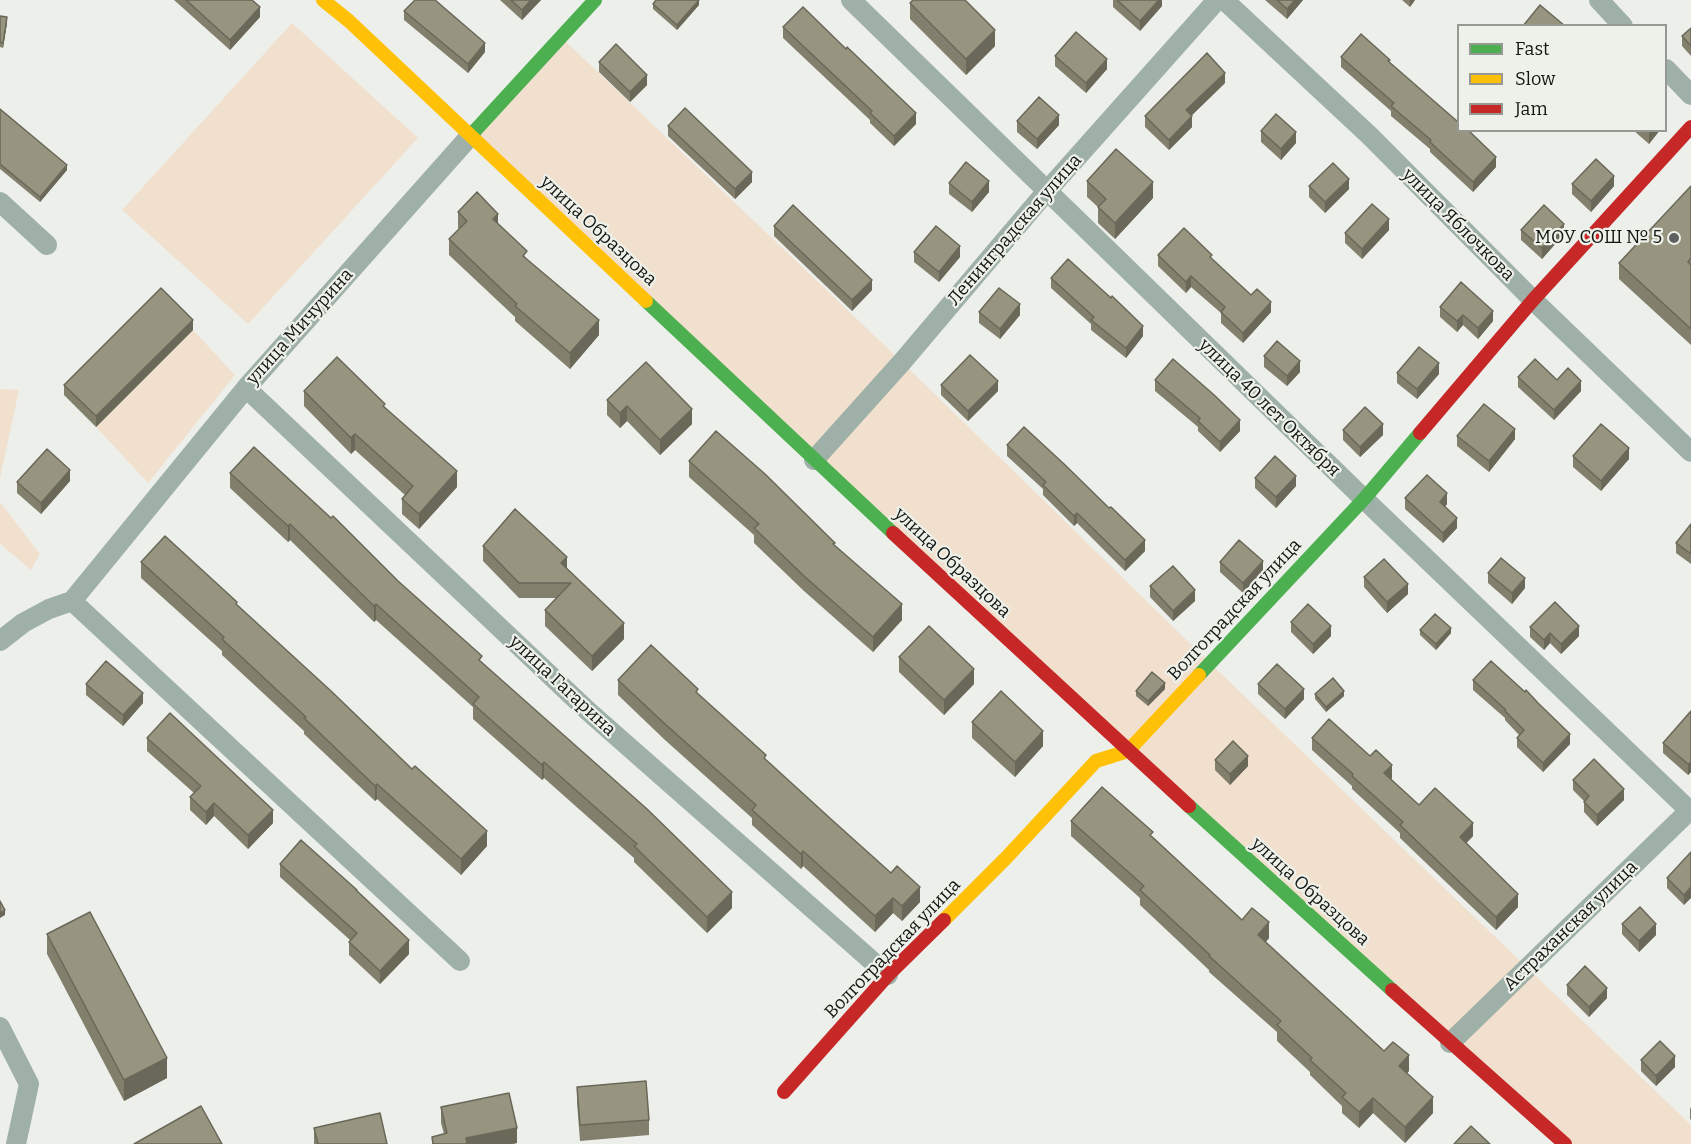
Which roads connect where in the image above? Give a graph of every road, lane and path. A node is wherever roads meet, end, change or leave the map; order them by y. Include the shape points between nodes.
1 (323, 0) edge
2 (595, 0) edge
3 (851, 0) edge
4 (1217, 0) edge
5 (1224, 0) edge
6 (1599, 0) edge
7 (1621, 24) edge
8 (1667, 71) edge
9 (1691, 95) edge
10 (1691, 127) edge
11 (471, 135) junction
12 (1046, 192) junction
13 (0, 202) edge
14 (47, 245) dead end
15 (1533, 300) junction
16 (246, 388) junction
17 (1691, 452) edge
18 (814, 460) junction
19 (1364, 500) junction
20 (72, 601) junction
21 (0, 641) edge
22 (1128, 751) junction
23 (1691, 810) edge
24 (459, 961) dead end
25 (888, 975) junction
26 (0, 1027) edge
27 (1450, 1043) junction
28 (784, 1092) dead end
29 (16, 1144) edge
30 (1565, 1144) edge

1 - 11 street, улица Образцова
2 - 11 street, улица Мичурина
3 - 12 street, улица 40 лет Октября
4 - 12 street, Ленинградская улица
5 - 15 street, улица Яблочкова via 1370,136
6 - 7 street
8 - 9 street
10 - 15 street, Волгоградская улица
11 - 16 street, улица Мичурина
11 - 18 street, улица Образцова
12 - 18 street, Ленинградская улица
12 - 19 street, улица 40 лет Октября
13 - 14 street
15 - 17 street, улица Яблочкова
15 - 19 street, Волгоградская улица
16 - 20 street, улица Мичурина
16 - 25 street, улица Гагарина via 588,711
18 - 22 street, улица Образцова
19 - 22 street, Волгоградская улица
19 - 23 street, улица 40 лет Октября
20 - 21 street, улица Мичурина via 23,623
20 - 24 street
22 - 25 street, Волгоградская улица via 1096,761 1007,857
22 - 27 street, улица Образцова
23 - 27 street, Астраханская улица
25 - 28 street, Волгоградская улица
26 - 29 street via 29,1084
27 - 30 street, улица Образцова

